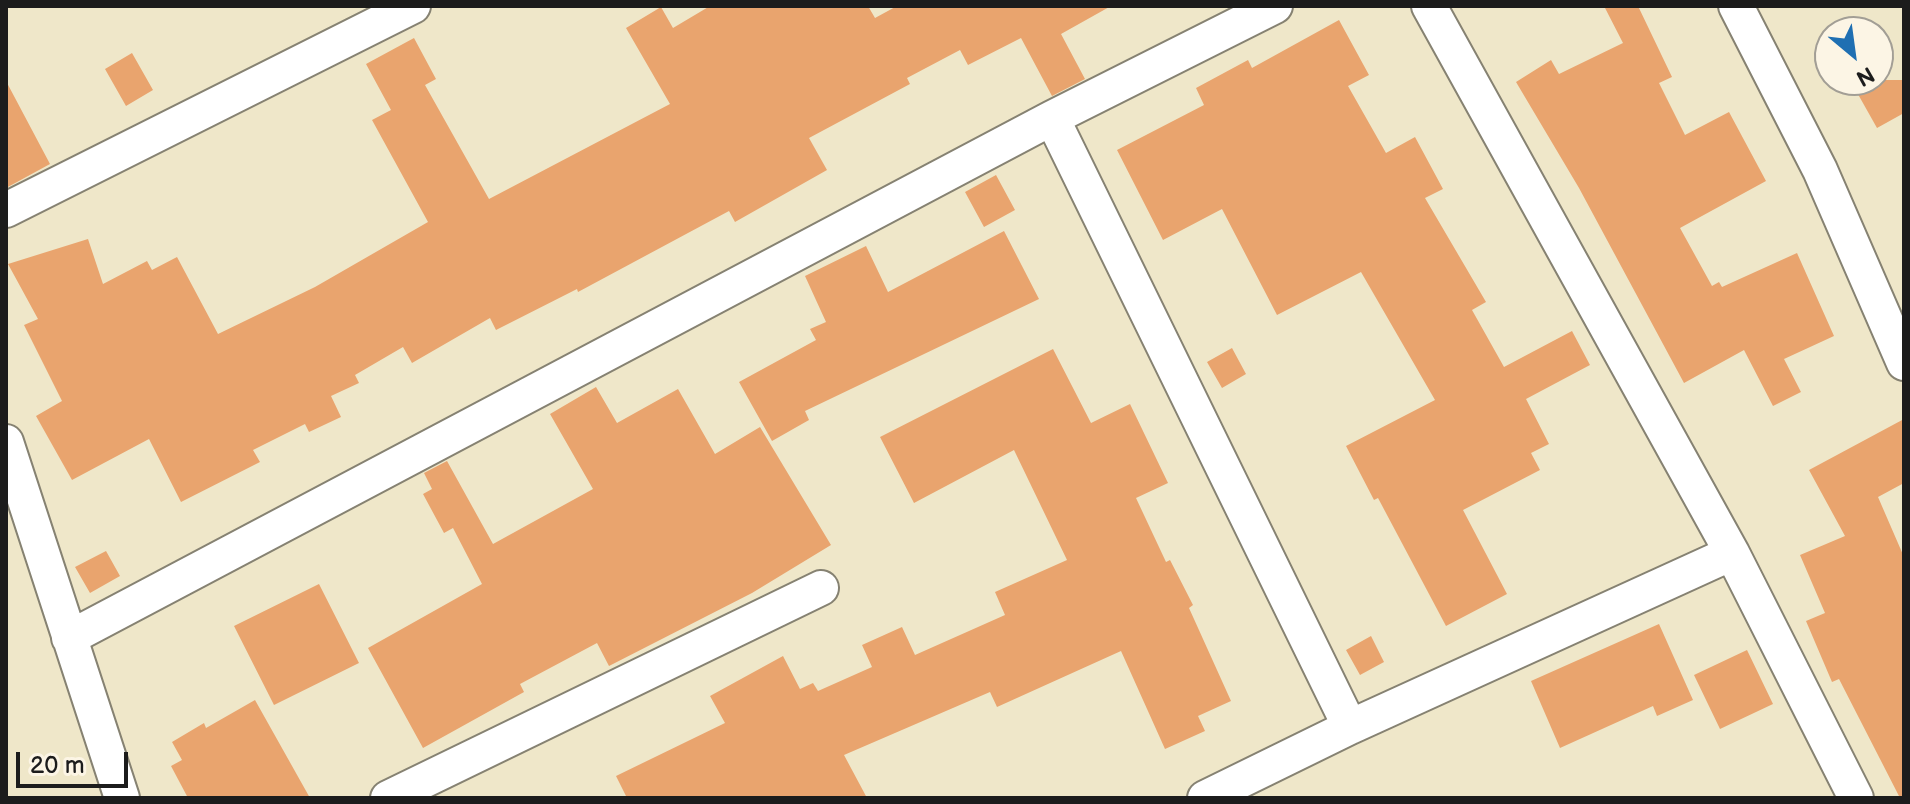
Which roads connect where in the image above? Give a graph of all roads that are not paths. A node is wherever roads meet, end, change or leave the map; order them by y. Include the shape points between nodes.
1 (413, 6) edge
2 (1275, 6) edge
3 (1429, 6) edge
4 (1736, 6) edge
5 (1052, 118) junction
6 (6, 210) edge
7 (1904, 363) edge
8 (6, 442) edge
9 (1732, 553) junction
10 (821, 588) dead end
11 (69, 638) junction
12 (1350, 727) junction
13 (122, 798) edge
14 (388, 798) edge
15 (1205, 798) edge
16 (1856, 798) edge

1 - 6 street
2 - 5 street
3 - 9 street
4 - 7 street via 1820,170
5 - 11 street
5 - 12 street
8 - 11 street
9 - 12 street
9 - 16 street
10 - 14 street
11 - 13 street
12 - 15 street

